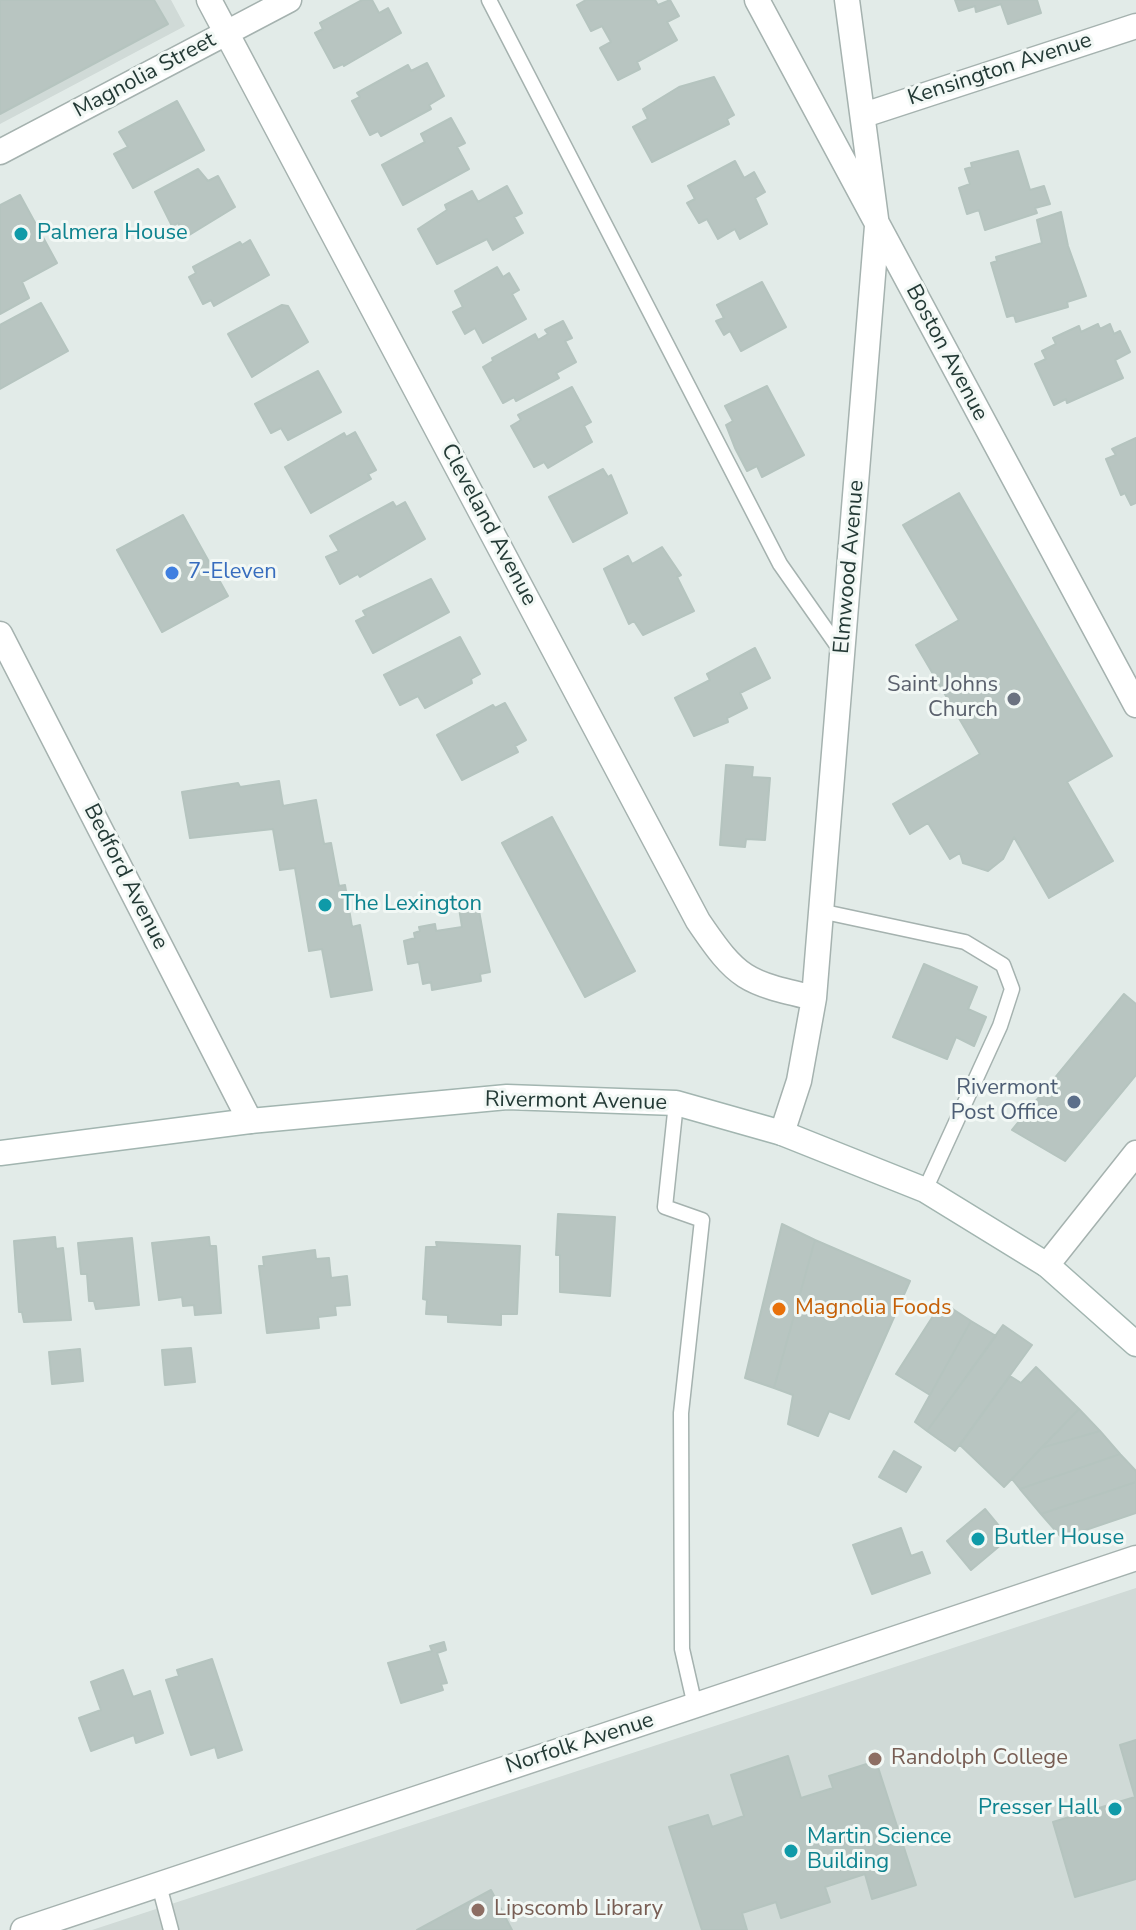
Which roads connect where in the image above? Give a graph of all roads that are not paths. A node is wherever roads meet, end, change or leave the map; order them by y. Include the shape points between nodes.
1 (209, 0) edge
2 (289, 0) edge
3 (489, 0) edge
4 (758, 0) edge
5 (847, 0) edge
6 (1136, 26) edge
7 (226, 33) junction
8 (864, 115) junction
9 (0, 152) edge
10 (877, 226) junction
11 (0, 634) edge
12 (843, 655) junction
13 (1136, 705) edge
14 (820, 911) junction
15 (814, 998) junction
16 (676, 1103) junction
17 (250, 1121) junction
18 (782, 1133) junction
19 (0, 1153) edge
20 (1136, 1153) edge
21 (925, 1190) junction
22 (1047, 1265) junction
23 (1136, 1344) edge
24 (1136, 1558) edge
25 (695, 1706) junction
26 (159, 1885) junction
27 (23, 1930) edge
28 (171, 1930) edge

1 - 7 street, Cleveland Avenue
2 - 7 street, Magnolia Street
3 - 12 lane via 780,564
4 - 10 street, Boston Avenue
5 - 8 street, Elmwood Avenue
6 - 8 street, Kensington Avenue
7 - 9 street, Magnolia Street
7 - 15 street, Cleveland Avenue via 698,921 727,963 758,985
8 - 10 street, Elmwood Avenue
10 - 12 street, Elmwood Avenue
10 - 13 street, Boston Avenue
11 - 17 street, Bedford Avenue
12 - 14 street, Elmwood Avenue
14 - 15 street, Elmwood Avenue
14 - 21 lane via 965,942 1003,965 1012,989 1000,1026
15 - 18 street, Elmwood Avenue via 799,1081
16 - 17 street, Rivermont Avenue via 507,1097
16 - 18 street, Rivermont Avenue
16 - 25 lane via 665,1207 702,1220 681,1413 682,1649
17 - 19 street, Rivermont Avenue
18 - 21 street, Rivermont Avenue
20 - 22 street
21 - 22 street, Rivermont Avenue
22 - 23 street, Rivermont Avenue
24 - 25 street, Norfolk Avenue
25 - 26 street, Norfolk Avenue
26 - 27 street, Norfolk Avenue
26 - 28 lane

